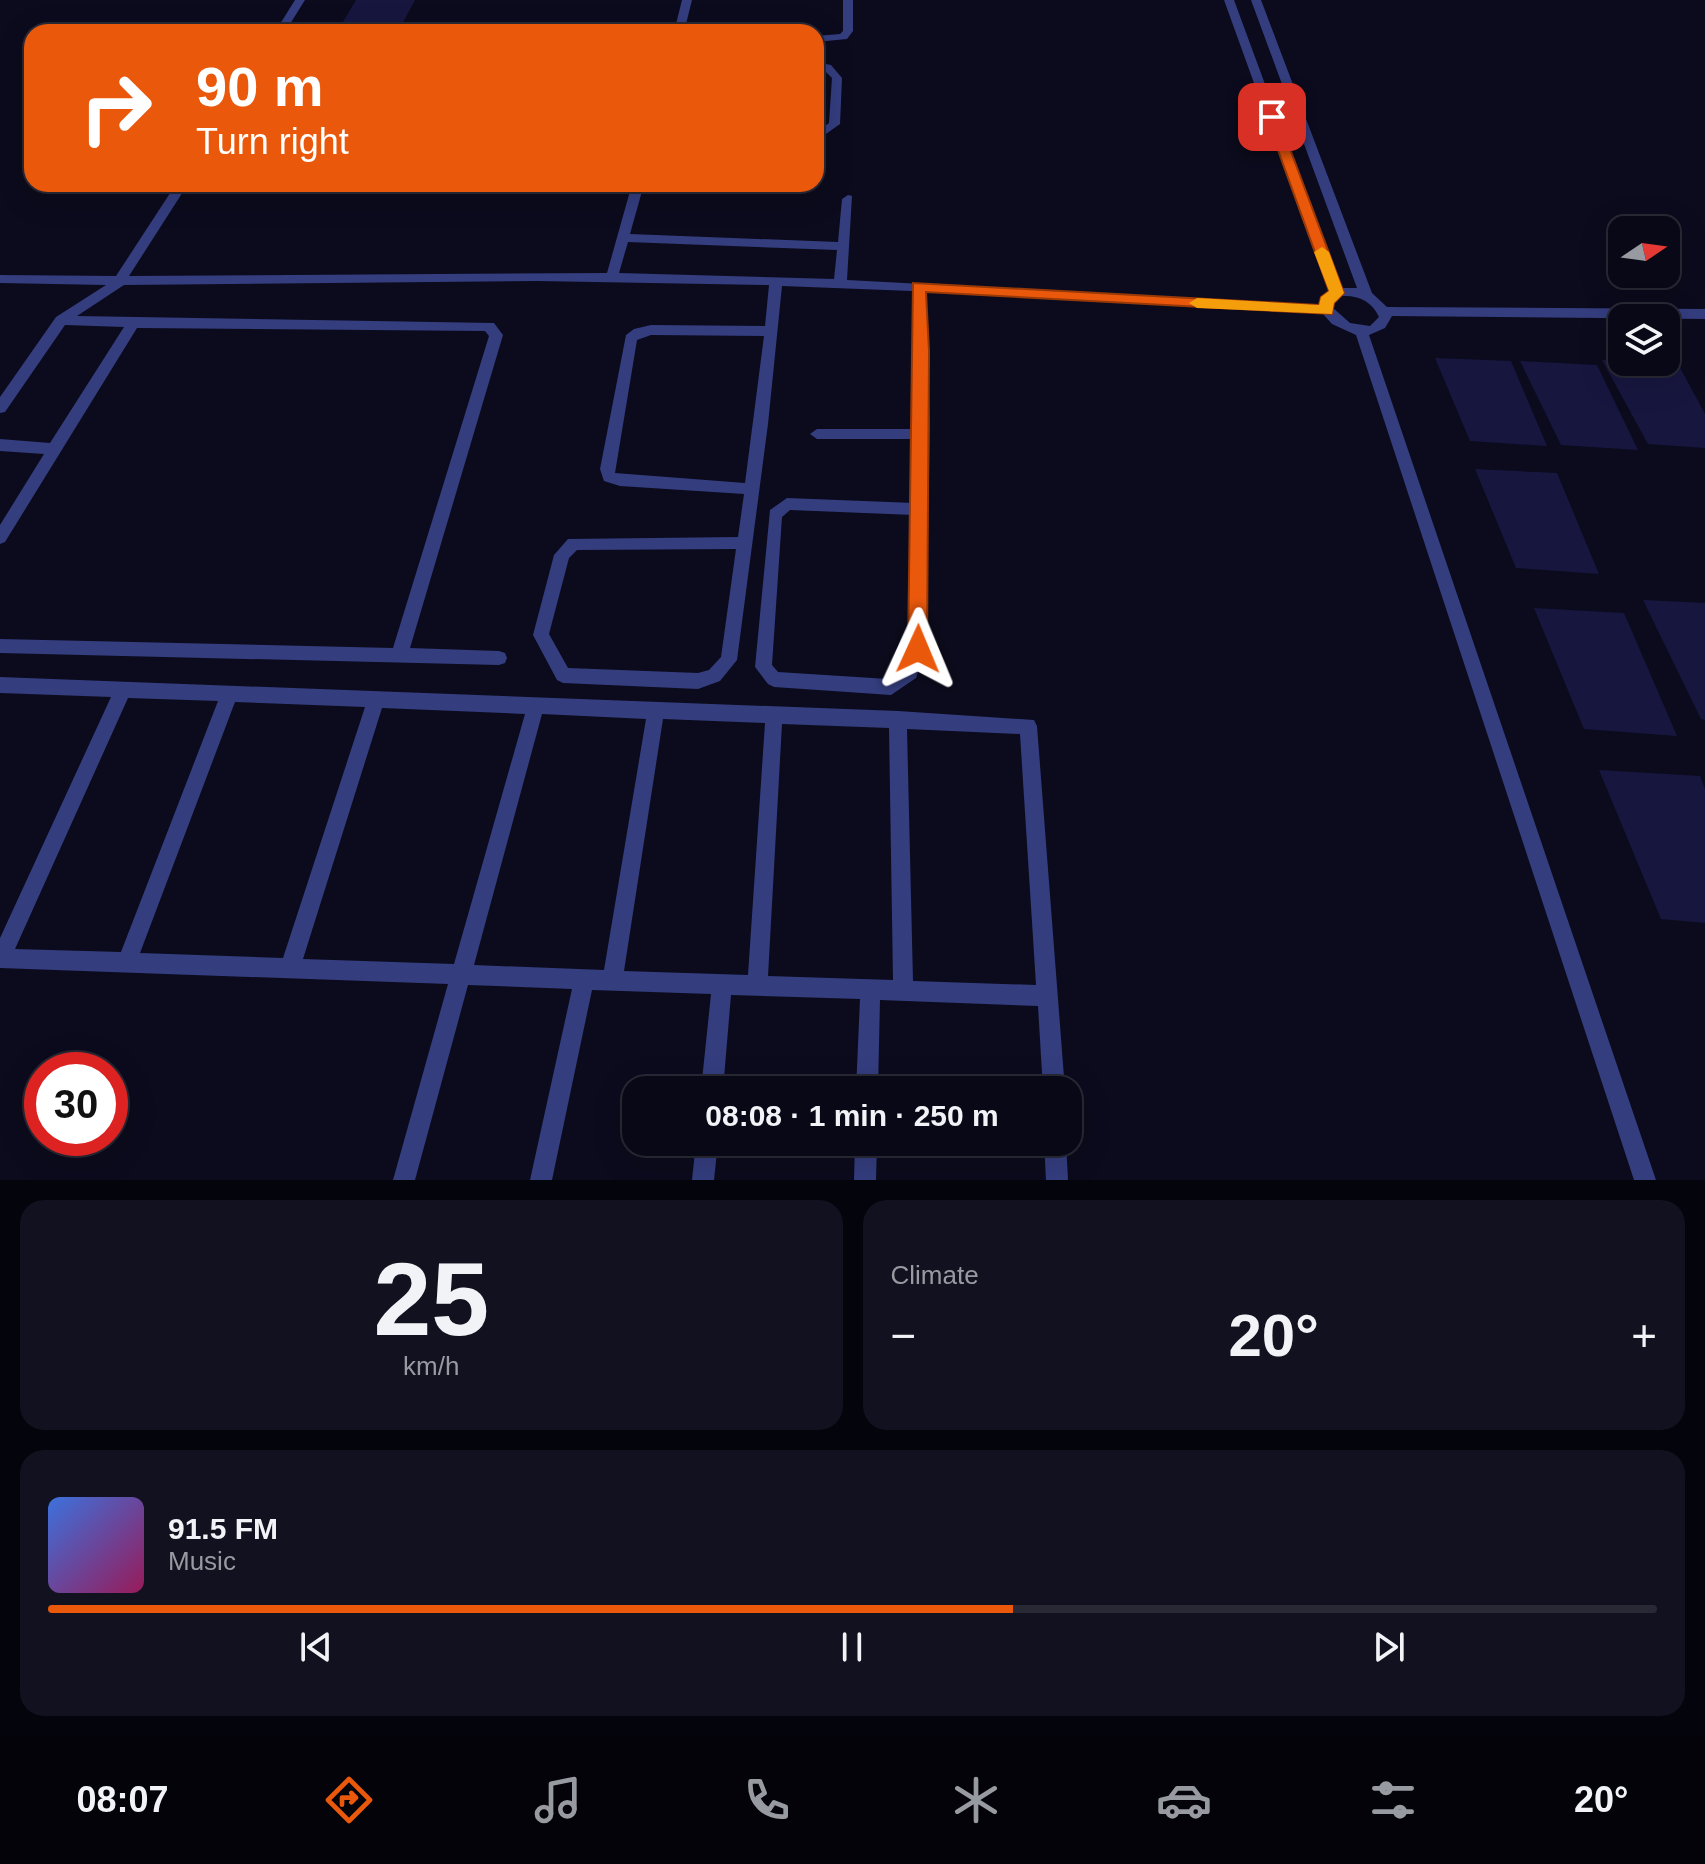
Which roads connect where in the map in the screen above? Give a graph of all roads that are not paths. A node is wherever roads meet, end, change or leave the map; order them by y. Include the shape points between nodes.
1 (300, 0) edge
2 (687, 0) edge
3 (848, 0) edge
4 (1229, 0) edge
5 (1256, 0) edge
6 (285, 24) edge
7 (681, 24) edge
8 (824, 38) edge
9 (824, 66) edge
10 (824, 132) edge
11 (177, 192) edge
12 (636, 192) edge
13 (848, 199) dead end
14 (623, 238) junction
15 (844, 246) junction
16 (612, 277) junction
17 (0, 279) edge
18 (119, 282) junction
19 (776, 282) junction
20 (840, 284) junction
21 (918, 286) junction
22 (1336, 293) junction
23 (1366, 295) junction
24 (1327, 310) junction
25 (1384, 311) junction
26 (1705, 314) edge
27 (61, 320) junction
28 (133, 323) junction
29 (771, 331) junction
30 (1361, 331) junction
31 (0, 408) edge
32 (817, 434) dead end
33 (921, 434) junction
34 (0, 445) edge
35 (54, 449) junction
36 (751, 489) junction
37 (920, 509) junction
38 (0, 538) edge
39 (744, 543) junction
40 (0, 646) edge
41 (399, 657) junction
42 (499, 658) dead end
43 (0, 685) edge
44 (123, 689) junction
45 (230, 693) junction
46 (376, 699) junction
47 (536, 705) junction
48 (656, 709) junction
49 (774, 714) junction
50 (898, 719) junction
51 (0, 958) edge
52 (127, 962) junction
53 (290, 968) junction
54 (462, 975) junction
55 (584, 979) junction
56 (612, 980) junction
57 (722, 984) junction
58 (757, 986) junction
59 (870, 990) junction
60 (903, 991) junction
61 (1048, 996) junction
62 (713, 1076) edge
63 (867, 1076) edge
64 (1053, 1076) edge
65 (706, 1156) edge
66 (866, 1156) edge
67 (1056, 1156) edge
68 (404, 1180) edge
69 (541, 1180) edge
70 (703, 1180) edge
71 (865, 1180) edge
72 (1057, 1180) edge
73 (1645, 1180) edge

1 - 6 street
2 - 7 street
3 - 8 street via 848,31 843,37
4 - 22 street
5 - 23 street
9 - 10 street via 837,78 834,124
11 - 18 street
12 - 14 street
13 - 15 street
14 - 15 street
14 - 16 street
15 - 20 street
16 - 18 street
16 - 19 street
17 - 18 street
18 - 27 street
19 - 20 street
19 - 29 street
20 - 21 street
21 - 24 street
21 - 33 street
22 - 23 street
22 - 24 street via 1326,301
23 - 25 street
24 - 30 street via 1341,325
25 - 26 street
25 - 30 street via 1378,328
27 - 28 street
27 - 31 street
28 - 35 street
28 - 41 street via 489,326 496,335
29 - 36 street
29 - 36 street via 651,330 631,338 607,469 609,477 620,480
30 - 73 street
32 - 33 street
33 - 37 street
34 - 35 street
35 - 38 street
36 - 39 street
37 - 37 street via 918,649 910,673 891,687 774,679 763,667 775,514 787,504
39 - 39 street via 729,660 714,676 698,681 563,675 541,635 562,555 573,544
40 - 41 street
41 - 42 street
43 - 44 street
44 - 45 street
44 - 51 street
45 - 46 street
45 - 52 street
46 - 47 street
46 - 53 street
47 - 48 street
47 - 54 street
48 - 49 street
48 - 56 street
49 - 50 street
49 - 58 street
50 - 60 street
50 - 61 street via 1028,726
51 - 52 street
52 - 53 street
53 - 54 street
54 - 55 street
54 - 68 street
55 - 56 street
55 - 69 street
56 - 57 street
57 - 58 street
57 - 62 street
58 - 59 street
59 - 60 street
59 - 63 street
60 - 61 street
61 - 64 street
65 - 70 street
66 - 71 street
67 - 72 street

